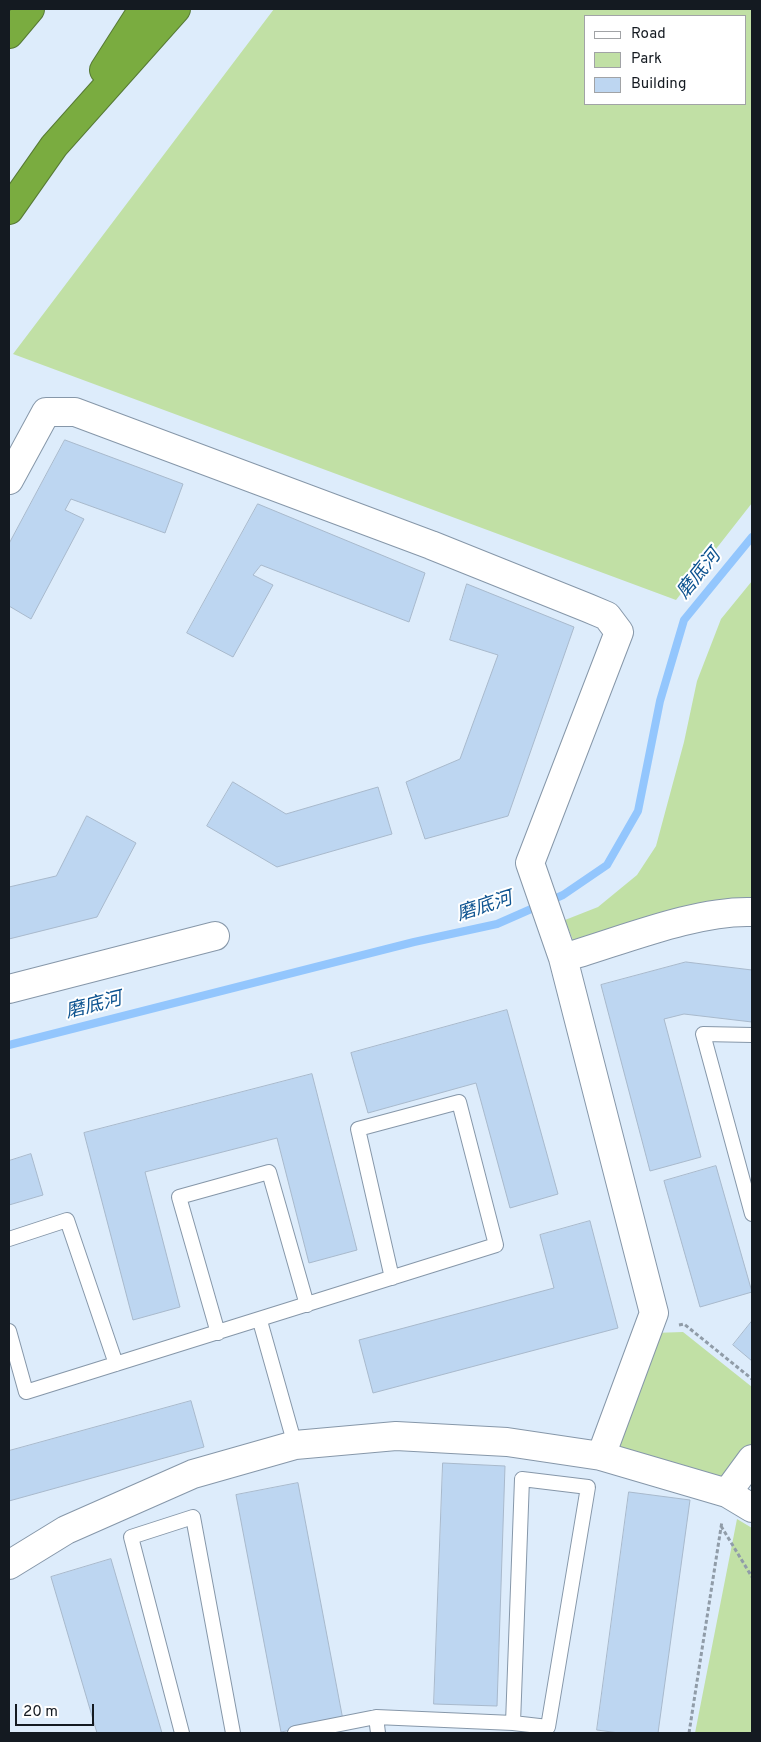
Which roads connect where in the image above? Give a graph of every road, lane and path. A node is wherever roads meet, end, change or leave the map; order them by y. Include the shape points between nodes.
1 (30, 9) edge
2 (143, 9) edge
3 (176, 9) edge
4 (9, 34) edge
5 (54, 146) junction
6 (9, 210) edge
7 (9, 480) edge
8 (752, 912) edge
9 (215, 936) dead end
10 (560, 949) junction
11 (9, 988) edge
12 (752, 1035) edge
13 (752, 1214) edge
14 (9, 1239) edge
15 (392, 1278) junction
16 (307, 1305) junction
17 (260, 1321) junction
18 (648, 1328) junction
19 (9, 1331) edge
20 (218, 1333) junction
21 (116, 1364) junction
22 (752, 1379) edge
23 (295, 1445) junction
24 (600, 1456) junction
25 (752, 1459) edge
26 (697, 1484) junction
27 (727, 1493) junction
28 (752, 1508) edge
29 (721, 1526) junction
30 (9, 1565) edge
31 (752, 1577) edge
32 (376, 1717) junction
33 (513, 1723) junction
34 (182, 1733) edge
35 (233, 1733) edge
36 (295, 1733) edge
37 (378, 1733) edge
38 (688, 1733) edge

1 - 4 highway
2 - 5 highway
3 - 5 highway
5 - 6 highway
7 - 10 street via 46,412 75,412 431,545 607,616 619,632 530,863
8 - 10 street via 734,911 694,918
9 - 11 street
10 - 18 street via 654,1313
12 - 13 lane via 703,1034
14 - 21 lane via 67,1220
15 - 15 lane via 496,1245 459,1102 358,1129
15 - 16 lane
16 - 17 lane
16 - 20 lane via 269,1172 179,1197
17 - 20 lane
17 - 23 lane
18 - 22 path via 684,1324
18 - 24 street
19 - 21 lane via 26,1392
20 - 21 lane
23 - 24 street via 396,1436 507,1442
23 - 30 street via 194,1474 66,1530
24 - 26 street
25 - 27 street
26 - 27 street
26 - 29 path
27 - 28 street
27 - 29 path
29 - 31 path
29 - 38 path
32 - 33 lane
32 - 36 lane
32 - 37 lane
33 - 33 lane via 522,1479 588,1487 548,1727
34 - 35 lane via 131,1537 193,1517

